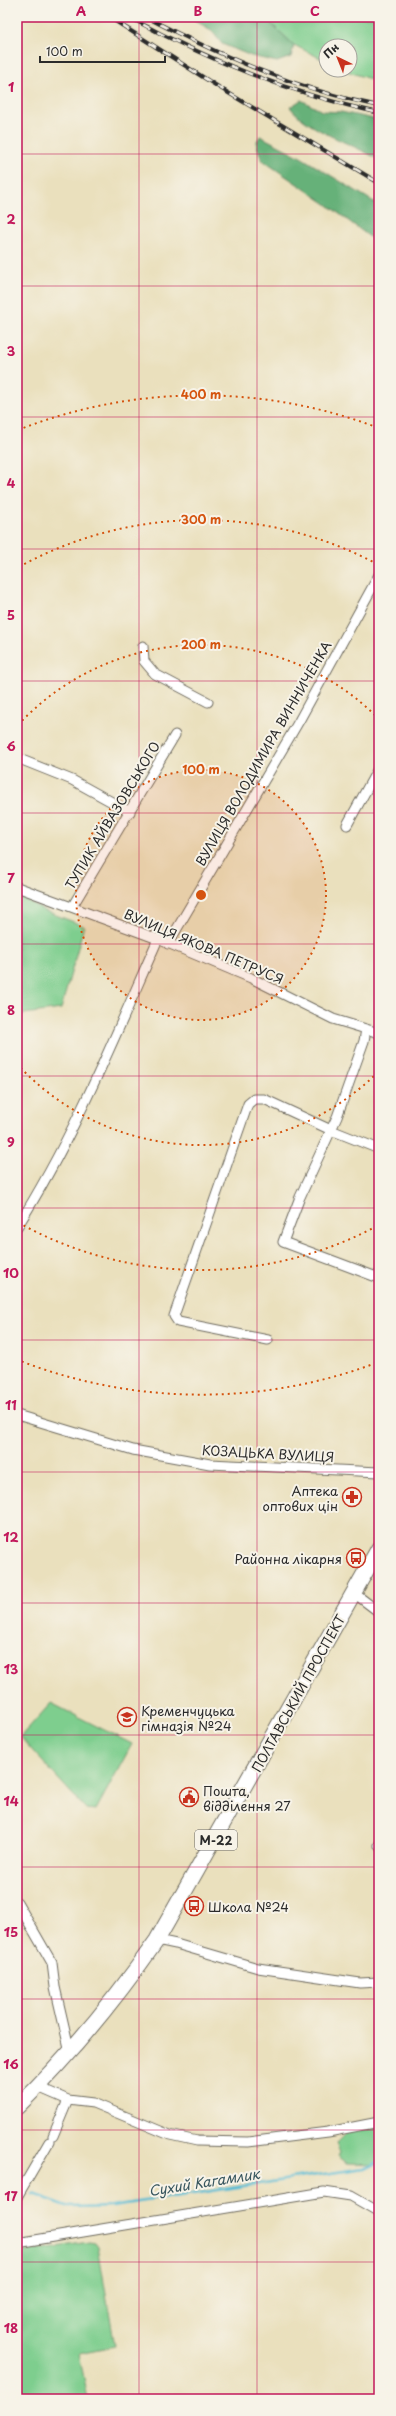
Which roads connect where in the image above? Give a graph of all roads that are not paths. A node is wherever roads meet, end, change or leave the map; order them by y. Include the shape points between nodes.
1 (379, 576) edge
2 (143, 646) dead end
3 (208, 702) dead end
4 (174, 735) dead end
5 (17, 758) edge
6 (379, 767) edge
7 (130, 812) junction
8 (347, 825) dead end
9 (17, 887) edge
10 (72, 907) junction
11 (158, 939) junction
12 (168, 944) junction
13 (366, 1029) junction
14 (379, 1033) edge
15 (331, 1130) junction
16 (379, 1148) edge
17 (17, 1227) edge
18 (379, 1278) edge
19 (268, 1340) dead end
20 (17, 1415) edge
21 (379, 1472) edge
22 (379, 1548) edge
23 (354, 1593) junction
24 (379, 1612) edge
25 (17, 1902) edge
26 (157, 1940) junction
27 (379, 1982) edge
28 (70, 2052) junction
29 (38, 2087) junction
30 (68, 2100) junction
31 (17, 2107) edge
32 (379, 2122) edge
33 (17, 2197) edge
34 (379, 2212) edge
35 (17, 2244) edge

1 - 12 street, ВУЛИЦЯ ВОЛОДИМИРА ВИННИЧЕНКА via 299,721
2 - 3 street via 144,661 155,674
4 - 7 street, ТУПИК АЙВАЗОВСЬКОГО
5 - 7 street via 72,780
6 - 8 street
7 - 10 street, ТУПИК АЙВАЗОВСЬКОГО
9 - 10 street, ВУЛИЦЯ ЯКОВА ПЕТРУСЯ
10 - 11 street, ВУЛИЦЯ ЯКОВА ПЕТРУСЯ
11 - 12 street, ВУЛИЦЯ ЯКОВА ПЕТРУСЯ
11 - 17 street via 85,1099 34,1200
12 - 13 street, ВУЛИЦЯ ЯКОВА ПЕТРУСЯ via 251,978 333,1019
13 - 14 street, ВУЛИЦЯ ЯКОВА ПЕТРУСЯ
13 - 15 street via 364,1041
15 - 16 street
15 - 18 street via 283,1242
15 - 19 street via 264,1099 254,1099 248,1104 174,1316 178,1322
20 - 21 street, КОЗАЦЬКА ВУЛИЦЯ via 133,1450 187,1460 246,1467
22 - 23 highway, ПОЛТАВСЬКИЙ ПРОСПЕКТ / М-22
23 - 24 street
23 - 26 highway, ПОЛТАВСЬКИЙ ПРОСПЕКТ / М-22
25 - 28 street via 52,1963 55,1988
26 - 27 street via 258,1968 360,1983
26 - 28 highway, ПОЛТАВСЬКИЙ ПРОСПЕКТ / М-22 via 124,1987
28 - 29 highway, ПОЛТАВСЬКИЙ ПРОСПЕКТ / М-22
29 - 30 street
29 - 31 highway, ПОЛТАВСЬКИЙ ПРОСПЕКТ / М-22
30 - 32 street via 94,2103 170,2135 197,2141 248,2142 328,2132
30 - 33 street via 51,2139
34 - 35 street via 351,2196 324,2192

